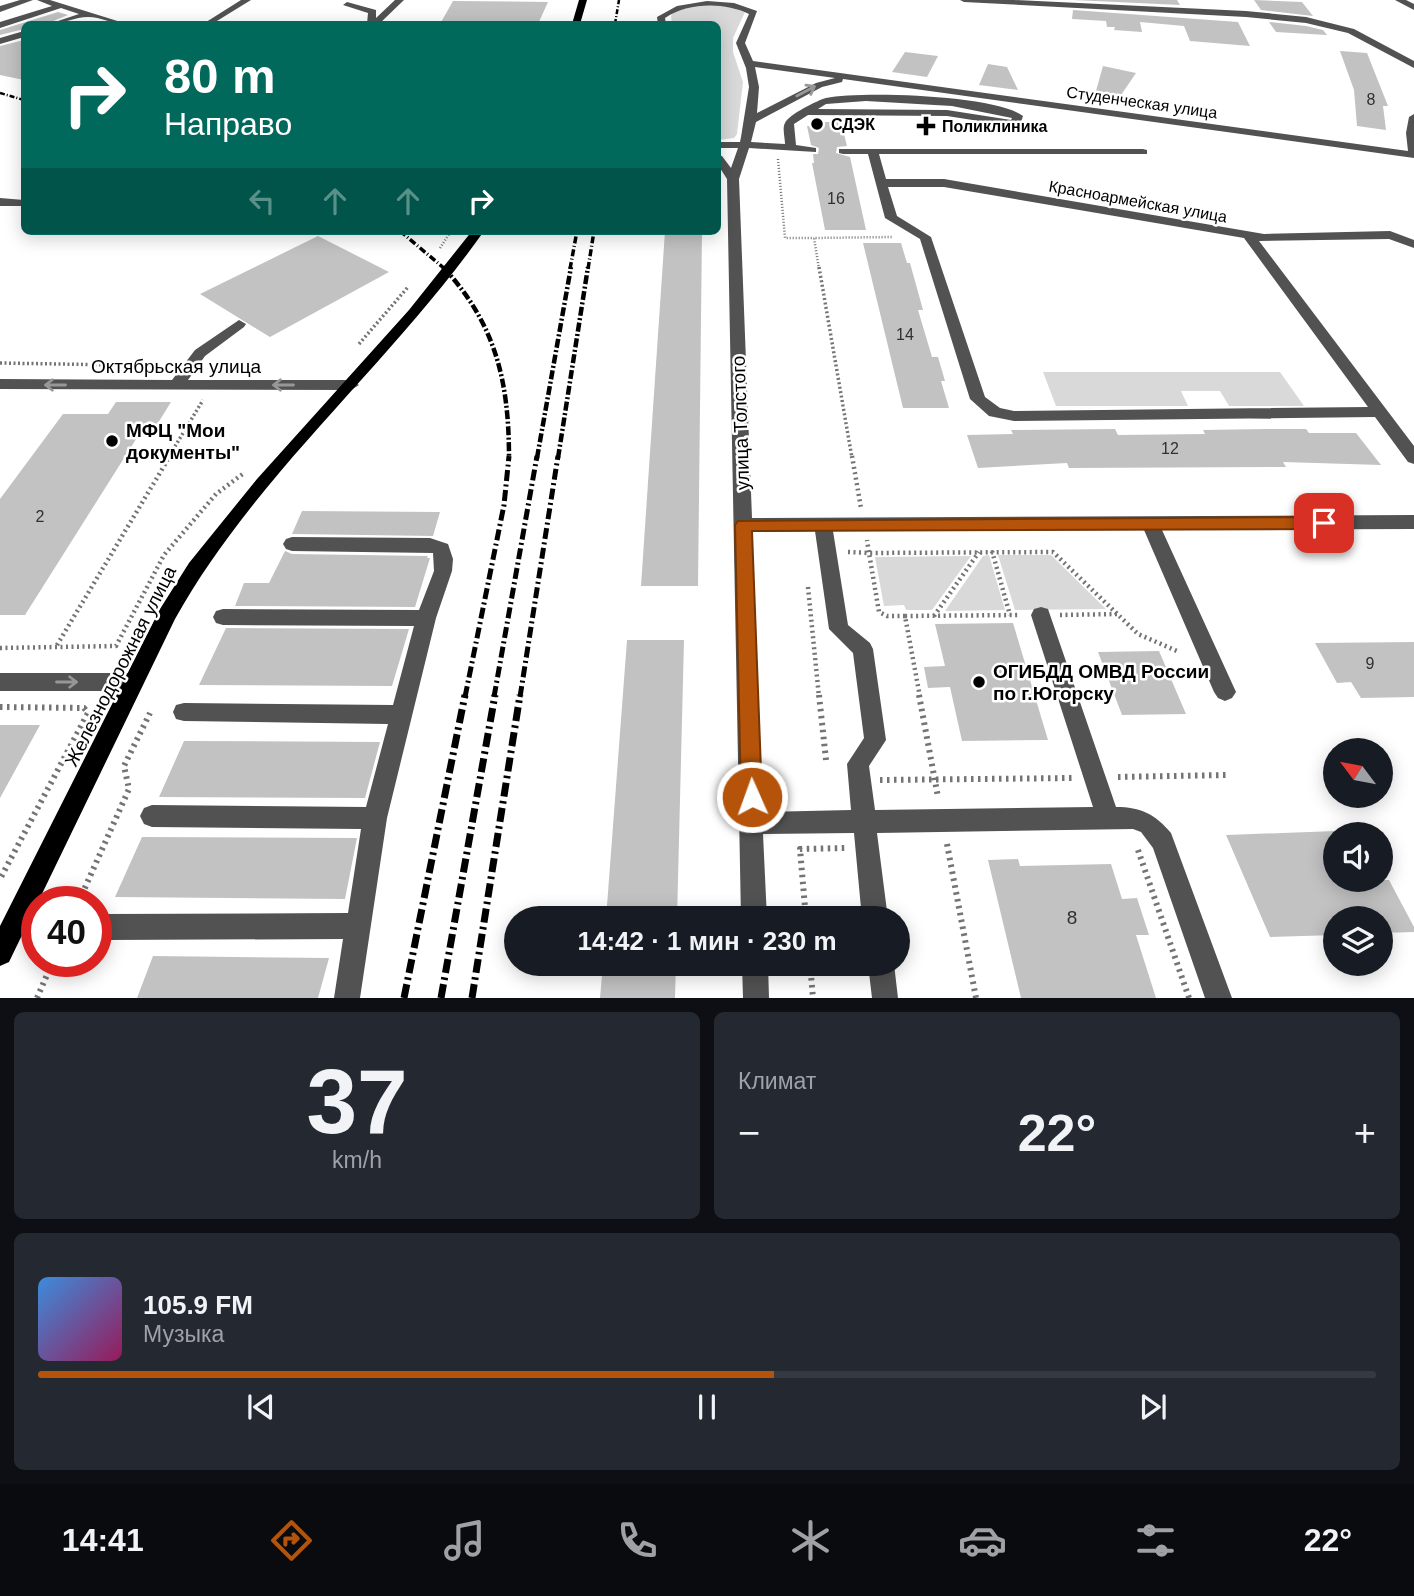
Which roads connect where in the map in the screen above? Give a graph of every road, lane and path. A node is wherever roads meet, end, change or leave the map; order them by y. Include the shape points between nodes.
1 (29, 0) edge
2 (41, 0) edge
3 (247, 0) edge
4 (400, 0) edge
5 (583, 0) edge
6 (964, 0) edge
7 (1399, 0) edge
8 (347, 5) dead end
9 (62, 6) junction
10 (1414, 7) edge
11 (0, 9) edge
12 (88, 14) junction
13 (661, 17) edge
14 (65, 21) edge
15 (112, 21) edge
16 (212, 21) edge
17 (373, 21) edge
18 (376, 21) edge
19 (577, 21) edge
20 (0, 25) edge
21 (21, 36) edge
22 (0, 41) edge
23 (747, 63) junction
24 (1414, 65) edge
25 (867, 80) junction
26 (988, 97) junction
27 (984, 109) junction
28 (806, 112) junction
29 (1414, 117) edge
30 (751, 120) junction
31 (721, 145) edge
32 (745, 145) junction
33 (782, 147) junction
34 (812, 150) dead end
35 (843, 151) dead end
36 (873, 151) junction
37 (1143, 152) dead end
38 (1414, 154) edge
39 (721, 162) edge
40 (733, 179) junction
41 (882, 183) junction
42 (0, 202) edge
43 (21, 203) edge
44 (448, 235) edge
45 (475, 235) edge
46 (1248, 236) junction
47 (925, 237) junction
48 (814, 238) junction
49 (1414, 244) edge
50 (433, 257) dead end
51 (416, 279) dead end
52 (239, 324) dead end
53 (357, 346) dead end
54 (0, 363) edge
55 (131, 365) dead end
56 (0, 384) edge
57 (176, 385) junction
58 (351, 385) junction
59 (204, 398) dead end
60 (1379, 412) junction
61 (1414, 457) edge
62 (253, 466) dead end
63 (1414, 522) edge
64 (863, 524) junction
65 (1152, 524) junction
66 (743, 525) junction
67 (823, 525) junction
68 (292, 544) dead end
69 (992, 551) junction
70 (979, 552) junction
71 (869, 553) junction
72 (807, 580) dead end
73 (1117, 614) junction
74 (1010, 615) junction
75 (1041, 615) junction
76 (905, 616) junction
77 (934, 616) junction
78 (223, 617) dead end
79 (426, 618) junction
80 (56, 646) junction
81 (0, 648) edge
82 (1177, 651) dead end
83 (0, 682) edge
84 (134, 682) junction
85 (1225, 692) dead end
86 (0, 707) edge
87 (184, 712) dead end
88 (150, 713) dead end
89 (402, 715) junction
90 (826, 760) dead end
91 (1229, 775) dead end
92 (1095, 777) junction
93 (858, 780) junction
94 (935, 780) junction
95 (152, 816) dead end
96 (375, 818) junction
97 (1108, 818) junction
98 (943, 821) junction
99 (863, 822) junction
100 (752, 823) junction
101 (1136, 844) dead end
102 (947, 845) junction
103 (961, 845) dead end
104 (934, 846) dead end
105 (866, 848) junction
106 (0, 879) edge
107 (86, 886) edge
108 (754, 906) edge
109 (805, 906) edge
110 (873, 906) edge
111 (357, 926) junction
112 (112, 927) edge
113 (0, 953) edge
114 (755, 976) edge
115 (811, 976) edge
116 (882, 976) edge
117 (46, 977) edge
118 (37, 998) edge
119 (347, 998) edge
120 (756, 998) edge
121 (813, 998) edge
122 (885, 998) edge
123 (976, 998) edge
124 (1189, 998) edge
125 (1219, 998) edge

1 - 11 street
2 - 9 street
3 - 16 street
4 - 18 street
5 - 19 main road
6 - 24 street via 1306,20 1351,31
7 - 10 street
8 - 17 street via 373,12
9 - 12 street
9 - 20 street
12 - 14 street
12 - 15 street
13 - 23 street via 676,6 698,1 757,10 740,42
21 - 22 street
23 - 25 street
23 - 30 street via 753,75
25 - 26 street, Студенческая улица
30 -> 25 street via 819,85 839,79
26 - 27 street
26 - 38 street, Студенческая улица
27 - 28 street via 901,100 832,100
27 - 28 street via 1018,116 1016,123 947,114
28 - 33 street via 789,124 791,144
29 - 38 street
30 - 32 street
31 - 32 street
32 - 33 street
32 - 40 street
33 - 34 street
33 - 48 path via 785,238
35 - 36 street
36 - 37 street
36 - 41 street
39 - 40 street
40 - 66 street, улица Толстого
41 - 46 street, Красноармейская улица via 944,183
41 - 47 street via 891,218
42 - 43 street
44 - 50 path
45 - 58 main road, Железнодорожная улица
46 - 49 street, Красноармейская улица via 1390,235
46 - 60 street
47 - 48 path
47 - 60 street via 978,400 998,415
48 - 64 path
51 - 53 path
52 - 57 street via 200,353
54 - 55 path
57 -> 56 street, Октябрьская улица
58 -> 57 street, Октябрьская улица
58 - 84 main road, Железнодорожная улица via 208,549 180,591
59 - 80 path
60 - 61 street
62 - 80 path via 216,494 164,555 116,646
63 - 65 street
64 - 65 street
64 - 67 street
64 - 71 path
65 - 85 street
66 - 67 street
66 - 100 street, улица Толстого
67 - 93 street via 839,629 863,649 875,740 858,764
68 - 79 street via 430,545 441,550 443,571
69 - 70 path
69 - 73 path via 1053,552
69 - 74 path
70 - 71 path
70 - 77 path
71 - 76 path via 879,612
72 - 90 path
73 - 75 path
73 - 82 path via 1138,634
74 - 75 path
74 - 77 path
75 - 92 street
76 - 77 path
76 - 94 path
78 - 79 street
79 - 89 street
80 - 81 path
83 -> 84 street
84 - 113 main road, Железнодорожная улица
86 - 106 path via 83,708 88,713
87 - 89 street
88 - 107 path via 124,766 129,789
89 - 96 street
91 - 92 path
92 - 94 path
92 - 97 street
93 - 94 path
93 - 99 street
94 - 98 path
95 - 96 street
96 - 111 street
97 - 98 street
97 - 125 street via 1133,818 1149,824 1163,841
98 - 99 street
98 - 102 path
99 - 100 street
99 - 105 street
100 - 108 street, улица Толстого
101 - 124 path
102 - 103 path
102 - 104 path
102 - 123 path
105 - 109 path via 800,849
105 - 110 street
111 - 112 street
111 - 119 street
114 - 120 street
115 - 121 path
116 - 122 street
117 - 118 path

